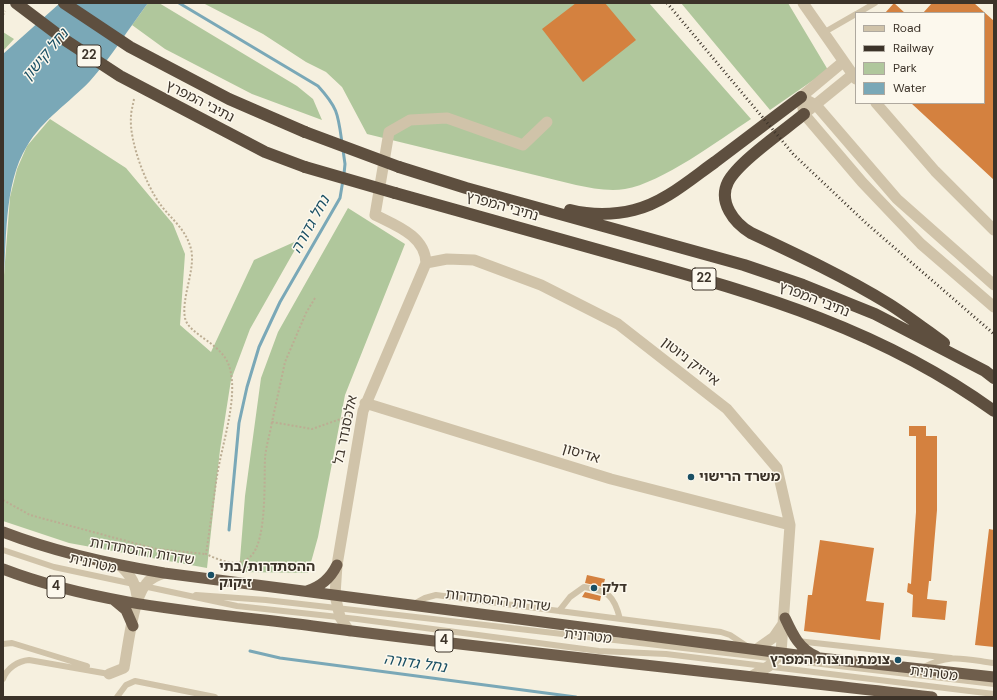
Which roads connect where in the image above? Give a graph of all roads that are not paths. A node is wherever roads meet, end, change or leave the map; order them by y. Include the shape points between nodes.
1 (16, 3) edge
2 (64, 3) edge
3 (803, 3) edge
4 (875, 3) edge
5 (859, 12) edge
6 (855, 14) edge
7 (823, 33) junction
8 (843, 62) junction
9 (854, 77) edge
10 (801, 97) junction
11 (877, 104) edge
12 (816, 106) junction
13 (804, 114) junction
14 (548, 122) dead end
15 (466, 188) junction
16 (994, 230) edge
17 (426, 264) junction
18 (994, 285) edge
19 (994, 307) edge
20 (989, 375) edge
21 (364, 407) junction
22 (994, 411) edge
23 (790, 525) junction
24 (3, 532) edge
25 (3, 550) edge
26 (337, 565) junction
27 (120, 566) junction
28 (3, 570) edge
29 (164, 572) junction
30 (139, 587) junction
31 (306, 591) junction
32 (181, 595) junction
33 (335, 595) junction
34 (352, 597) junction
35 (111, 598) junction
36 (137, 603) junction
37 (412, 605) junction
38 (559, 611) junction
39 (338, 613) junction
40 (785, 618) junction
41 (620, 619) junction
42 (133, 626) junction
43 (349, 631) junction
44 (797, 641) junction
45 (3, 644) edge
46 (753, 649) junction
47 (820, 658) junction
48 (951, 658) junction
49 (776, 659) junction
50 (994, 663) edge
51 (922, 668) junction
52 (110, 674) junction
53 (752, 676) junction
54 (994, 677) edge
55 (3, 679) edge
56 (994, 684) edge
57 (994, 694) edge
58 (117, 697) edge
59 (215, 697) edge
60 (932, 697) edge

1 - 22 highway, נתיבי המפרץ / 22, bridge via 65,40 120,76 265,152 305,167 737,288 795,308 898,351
2 - 15 highway, נתיבי המפרץ / 22, bridge via 130,47 228,99 305,132 399,167
3 - 7 street
4 - 5 lane
6 - 7 lane
7 - 8 street
8 - 9 street
8 - 10 street
9 - 12 street
10 - 12 street
10 - 13 street
10 - 15 highway via 685,184 635,210 589,213
11 - 16 street via 935,171
12 - 13 street
12 - 18 street via 897,199
13 - 19 street via 862,182 921,244
13 - 20 highway via 766,144 728,181 725,190 726,204 735,220 751,233 814,261 891,305
14 - 17 street via 523,145 447,118 410,120 389,132 375,215 410,233 426,252
15 - 20 highway, נתיבי המפרץ / 22 via 744,265 803,285 875,314
17 - 21 street, אלכסנדר בל
17 - 23 street, אייזיק ניוטון via 447,259 474,260 541,285 618,324 726,409 772,462 777,468
21 - 23 street, אדיסון via 611,479
21 - 26 street, אלכסנדר בל
23 - 40 street, אייזיק ניוטון
24 - 27 highway, שדרות ההסתדרות / 4 via 37,545
25 - 30 lane, מטרונית via 54,568
26 - 31 highway via 328,579
26 - 33 street, אלכסנדר בל
26 - 34 street, אלכסנדר בל via 343,588
27 - 29 highway, שדרות ההסתדרות / 4
27 - 30 street
28 - 35 highway, 4 via 58,588
29 - 30 street
29 - 31 highway, שדרות ההסתדרות / 4
30 - 32 lane, מטרונית
30 - 36 street
31 - 33 highway, שדרות ההסתדרות / 4
32 - 39 lane, מטרונית via 234,597
32 - 39 lane, מטרונית via 237,606
33 - 34 highway, שדרות ההסתדרות / 4
33 - 39 street, אלכסנדר בל
34 - 37 highway, שדרות ההסתדרות / 4
35 - 36 highway, 4
35 - 42 highway via 126,610
36 - 42 street
36 - 43 highway, 4
37 - 38 lane via 436,595
37 - 46 highway, שדרות ההסתדרות / 4
38 - 41 lane
38 - 41 lane via 570,597 584,587 603,590 614,601
39 - 43 street, אלכסנדר בל
39 - 49 lane, מטרונית
39 - 49 lane, מטרונית via 599,651
40 - 44 highway
40 - 46 street, אייזיק ניוטון via 778,633 770,641
40 - 49 street, אייזיק ניוטון
41 - 46 lane via 730,634
42 - 52 street via 124,668
43 - 53 highway, 4
44 - 47 highway
44 - 48 lane
45 - 52 lane via 12,643
46 - 49 highway, שדרות ההסתדרות / 4
47 - 49 highway, שדרות ההסתדרות / 4
47 - 51 highway, שדרות ההסתדרות / 4
48 - 50 lane
48 - 51 lane via 940,659
49 - 53 street
49 - 56 lane, מטרונית
49 - 57 lane, מטרונית
51 - 54 highway, שדרות ההסתדרות / 4
52 - 55 lane via 29,660 9,669
53 - 60 highway, 4
58 - 59 lane via 126,686 135,681

